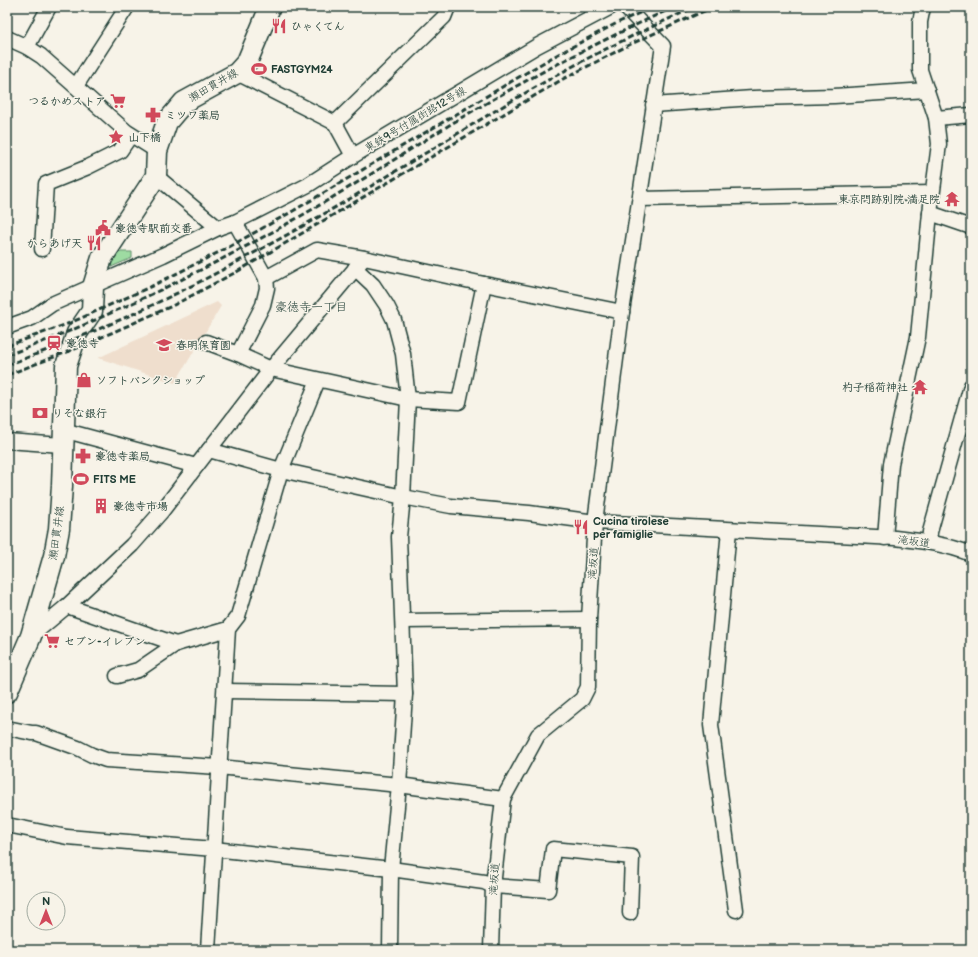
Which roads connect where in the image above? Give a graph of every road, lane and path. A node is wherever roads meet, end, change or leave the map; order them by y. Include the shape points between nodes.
1 (49, 7) edge
2 (127, 7) edge
3 (270, 7) edge
4 (448, 7) edge
5 (611, 7) edge
6 (625, 7) edge
7 (923, 7) edge
8 (7, 38) edge
9 (27, 47) junction
10 (237, 73) junction
11 (76, 86) junction
12 (926, 90) junction
13 (653, 104) junction
14 (971, 115) edge
15 (936, 118) junction
16 (335, 123) junction
17 (131, 135) junction
18 (157, 151) junction
19 (353, 156) junction
20 (156, 176) junction
21 (932, 193) junction
22 (640, 199) junction
23 (930, 213) junction
24 (234, 222) junction
25 (971, 227) edge
26 (218, 228) junction
27 (42, 249) dead end
28 (360, 263) junction
29 (266, 278) junction
30 (484, 284) junction
31 (93, 287) junction
32 (622, 312) junction
33 (7, 327) edge
34 (206, 342) dead end
35 (238, 354) junction
36 (272, 370) junction
37 (318, 380) junction
38 (970, 394) edge
39 (408, 399) junction
40 (63, 437) junction
41 (7, 441) edge
42 (209, 450) junction
43 (196, 466) junction
44 (281, 470) junction
45 (403, 497) junction
46 (595, 522) junction
47 (729, 530) junction
48 (885, 538) junction
49 (929, 542) junction
50 (971, 554) edge
51 (67, 606) junction
52 (589, 619) junction
53 (403, 621) junction
54 (228, 629) junction
55 (31, 636) junction
56 (176, 644) junction
57 (117, 676) dead end
58 (225, 691) junction
59 (7, 692) edge
60 (405, 694) junction
61 (7, 728) edge
62 (219, 767) junction
63 (400, 785) junction
64 (503, 799) junction
65 (7, 825) edge
66 (214, 849) junction
67 (391, 869) junction
68 (493, 886) junction
69 (736, 910) dead end
70 (630, 913) dead end
71 (208, 950) edge
72 (390, 950) edge
73 (491, 950) edge

1 - 9 street
2 - 11 street
3 - 10 main road, 瀬田貫井線 via 247,62
4 - 16 street via 444,17
5 - 19 street, 東鉄9号付属街路12号線 via 537,46
6 - 13 street via 662,46
7 - 12 street via 920,22 920,70
8 - 9 street
9 - 11 street
10 - 16 street
10 - 18 main road, 瀬田貫井線 via 184,102 167,122
11 - 17 street
12 - 13 street
12 - 15 street
13 - 22 street
14 - 15 street
15 - 21 street via 939,144
16 - 19 street
17 - 18 street
17 - 27 street via 120,150 88,167 46,184
18 - 20 main road, 瀬田貫井線
19 - 24 street, 東鉄9号付属街路12号線 via 308,185
20 - 26 street
20 - 31 main road via 102,258
21 - 22 street
21 - 23 street
22 - 32 street
23 - 25 street
23 - 48 street via 918,337 891,464
24 - 26 street, 東鉄9号付属街路12号線
24 - 29 street
26 - 31 street, 東鉄9号付属街路12号線
28 - 29 street via 317,250
28 - 30 street
28 - 36 street
28 - 39 street via 394,320 403,354
29 - 35 street via 267,288 263,305
30 - 32 street
30 - 39 street via 459,402
31 - 33 street, 東鉄9号付属街路12号線 via 52,304 32,318
31 - 40 main road, 瀬田貫井線 via 92,311 77,333 66,366
32 - 46 street
34 - 35 street
35 - 36 street
36 - 37 street
36 - 42 street
37 - 39 street
37 - 44 street
38 - 49 street
39 - 45 street
40 - 41 street
40 - 43 street
40 - 55 main road, 瀬田貫井線 via 57,543
42 - 43 street
42 - 44 street
43 - 51 street via 132,545
44 - 45 street
44 - 54 street via 238,616
45 - 46 street via 451,506
45 - 53 street via 399,537
46 - 47 street, 滝坂道
46 - 52 street, 滝坂道
47 - 48 street, 滝坂道
47 - 69 street via 711,724
48 - 49 street, 滝坂道
49 - 50 street, 滝坂道 via 952,546
51 - 55 street
51 - 56 street
52 - 53 street
52 - 64 street, 滝坂道 via 588,686 582,699 538,735
53 - 60 street
54 - 56 street
54 - 58 street
55 - 59 main road, 瀬田貫井線
56 - 57 street via 138,670
58 - 60 street
58 - 62 street
60 - 63 street
61 - 62 street via 36,733 106,760
62 - 63 street
62 - 66 street
63 - 64 street
63 - 67 street
64 - 68 street, 滝坂道
65 - 66 street via 67,837
66 - 67 street
66 - 71 street
67 - 68 street via 484,882
67 - 72 street
68 - 70 street via 548,890 553,849 632,857
68 - 73 street, 滝坂道

